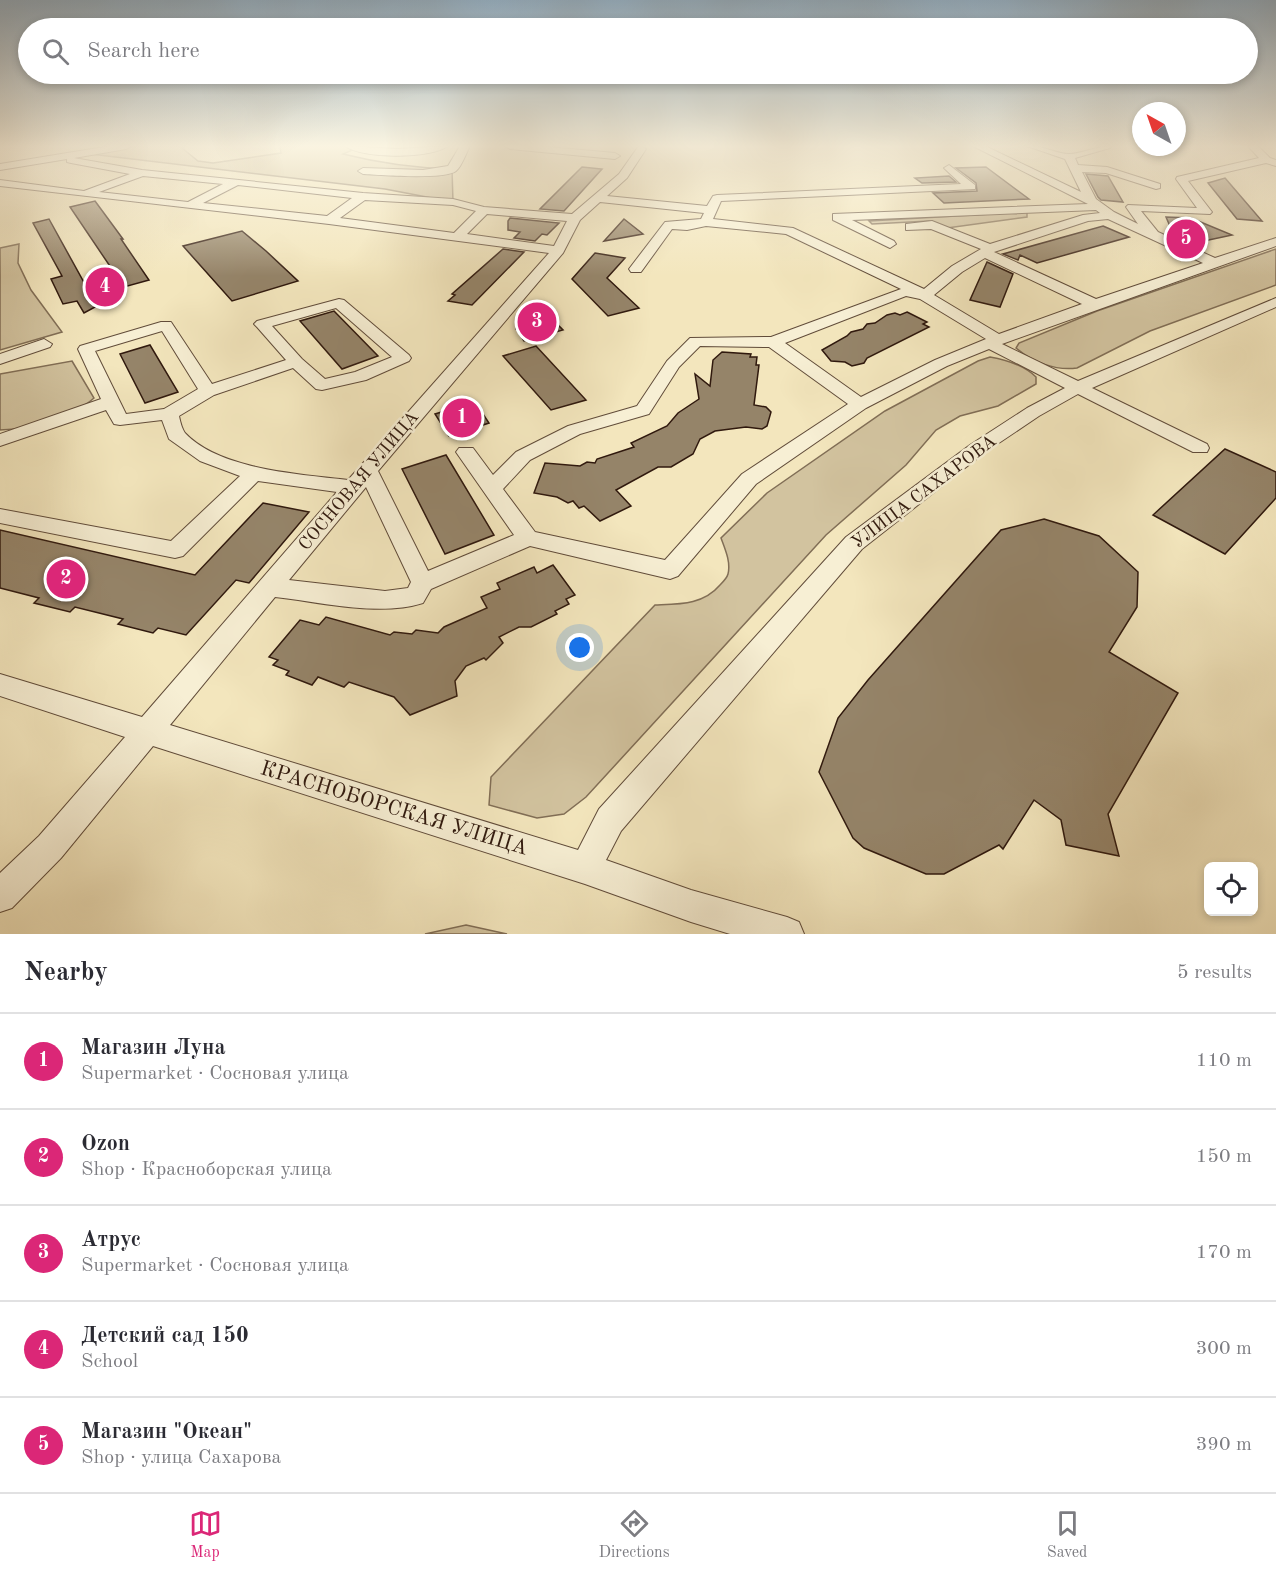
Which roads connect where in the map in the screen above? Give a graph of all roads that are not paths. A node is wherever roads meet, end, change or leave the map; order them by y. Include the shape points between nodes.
1 (50, 190) edge
2 (96, 190) edge
3 (221, 190) edge
4 (305, 190) edge
5 (608, 190) edge
6 (911, 190) edge
7 (1064, 190) edge
8 (1088, 190) edge
9 (1144, 190) edge
10 (1177, 190) edge
11 (84, 194) junction
12 (363, 196) junction
13 (598, 198) junction
14 (190, 206) junction
15 (1132, 207) junction
16 (1100, 208) junction
17 (484, 210) junction
18 (708, 216) junction
19 (575, 218) junction
20 (329, 220) junction
21 (862, 230) junction
22 (1154, 236) junction
23 (457, 237) junction
24 (1276, 242) edge
25 (890, 244) dead end
26 (558, 250) junction
27 (988, 251) junction
28 (1214, 263) junction
29 (636, 269) dead end
30 (925, 296) junction
31 (1276, 302) edge
32 (1095, 304) junction
33 (773, 342) junction
34 (994, 342) junction
35 (44, 344) dead end
36 (0, 359) edge
37 (296, 362) junction
38 (1077, 388) junction
39 (208, 391) junction
40 (111, 402) junction
41 (860, 404) junction
42 (169, 414) junction
43 (0, 440) edge
44 (1200, 448) dead end
45 (466, 452) dead end
46 (368, 471) junction
47 (254, 474) junction
48 (354, 488) junction
49 (492, 488) junction
50 (0, 516) edge
51 (528, 538) junction
52 (423, 583) junction
53 (271, 587) junction
54 (0, 685) edge
55 (147, 732) junction
56 (585, 868) junction
57 (3, 889) edge
58 (787, 934) edge

1 - 11 street
2 - 11 street
3 - 14 street
4 - 12 street
5 - 13 street, СОСНОВАЯ УЛИЦА
6 - 18 street via 717,198
7 - 16 street
8 - 16 street
9 - 15 street via 1135,192
10 - 15 street via 1206,212
11 - 14 street
12 - 17 street via 453,202
12 - 20 street
13 - 18 street
13 - 19 street, СОСНОВАЯ УЛИЦА
14 - 20 street
15 - 22 street
16 - 21 street via 837,217
16 - 22 street
16 - 27 street via 1087,218
17 - 19 street
17 - 23 street
18 - 29 street via 687,226 669,225
18 - 30 street via 789,231
19 - 26 street, СОСНОВАЯ УЛИЦА
20 - 23 street
21 - 25 street
21 - 27 street via 932,225
22 - 28 street
23 - 26 street
24 - 28 street
26 - 46 street, СОСНОВАЯ УЛИЦА
27 - 30 street via 957,268
27 - 32 street
28 - 32 street
30 - 33 street via 905,292
30 - 34 street
31 - 38 street, УЛИЦА САХАРОВА
32 - 34 street
33 - 41 street
33 - 49 street via 696,341 673,364 643,410 574,430 523,456
34 - 38 street
34 - 41 street via 941,363
35 - 36 street
37 - 37 street via 262,324 339,303 403,358 360,376 322,385
37 - 39 street
38 - 44 street
38 - 56 street, УЛИЦА САХАРОВА via 1033,411 977,449 854,543 610,820
39 - 40 street via 166,325 86,349
39 - 42 street
40 - 42 street via 120,420
40 - 43 street
41 - 51 street via 749,479 670,570
42 - 47 street via 176,435 207,457
45 - 49 street
46 - 48 street, СОСНОВАЯ УЛИЦА
46 - 52 street
47 - 48 street
47 - 50 street via 175,550
48 - 53 street, СОСНОВАЯ УЛИЦА
49 - 51 street
51 - 52 street
52 - 53 street via 415,596 386,600
53 - 55 street, СОСНОВАЯ УЛИЦА
54 - 55 street, КРАСНОБОРСКАЯ УЛИЦА
55 - 56 street, КРАСНОБОРСКАЯ УЛИЦА
55 - 57 street, СОСНОВАЯ УЛИЦА via 50,847
56 - 58 street, КРАСНОБОРСКАЯ УЛИЦА via 691,906

